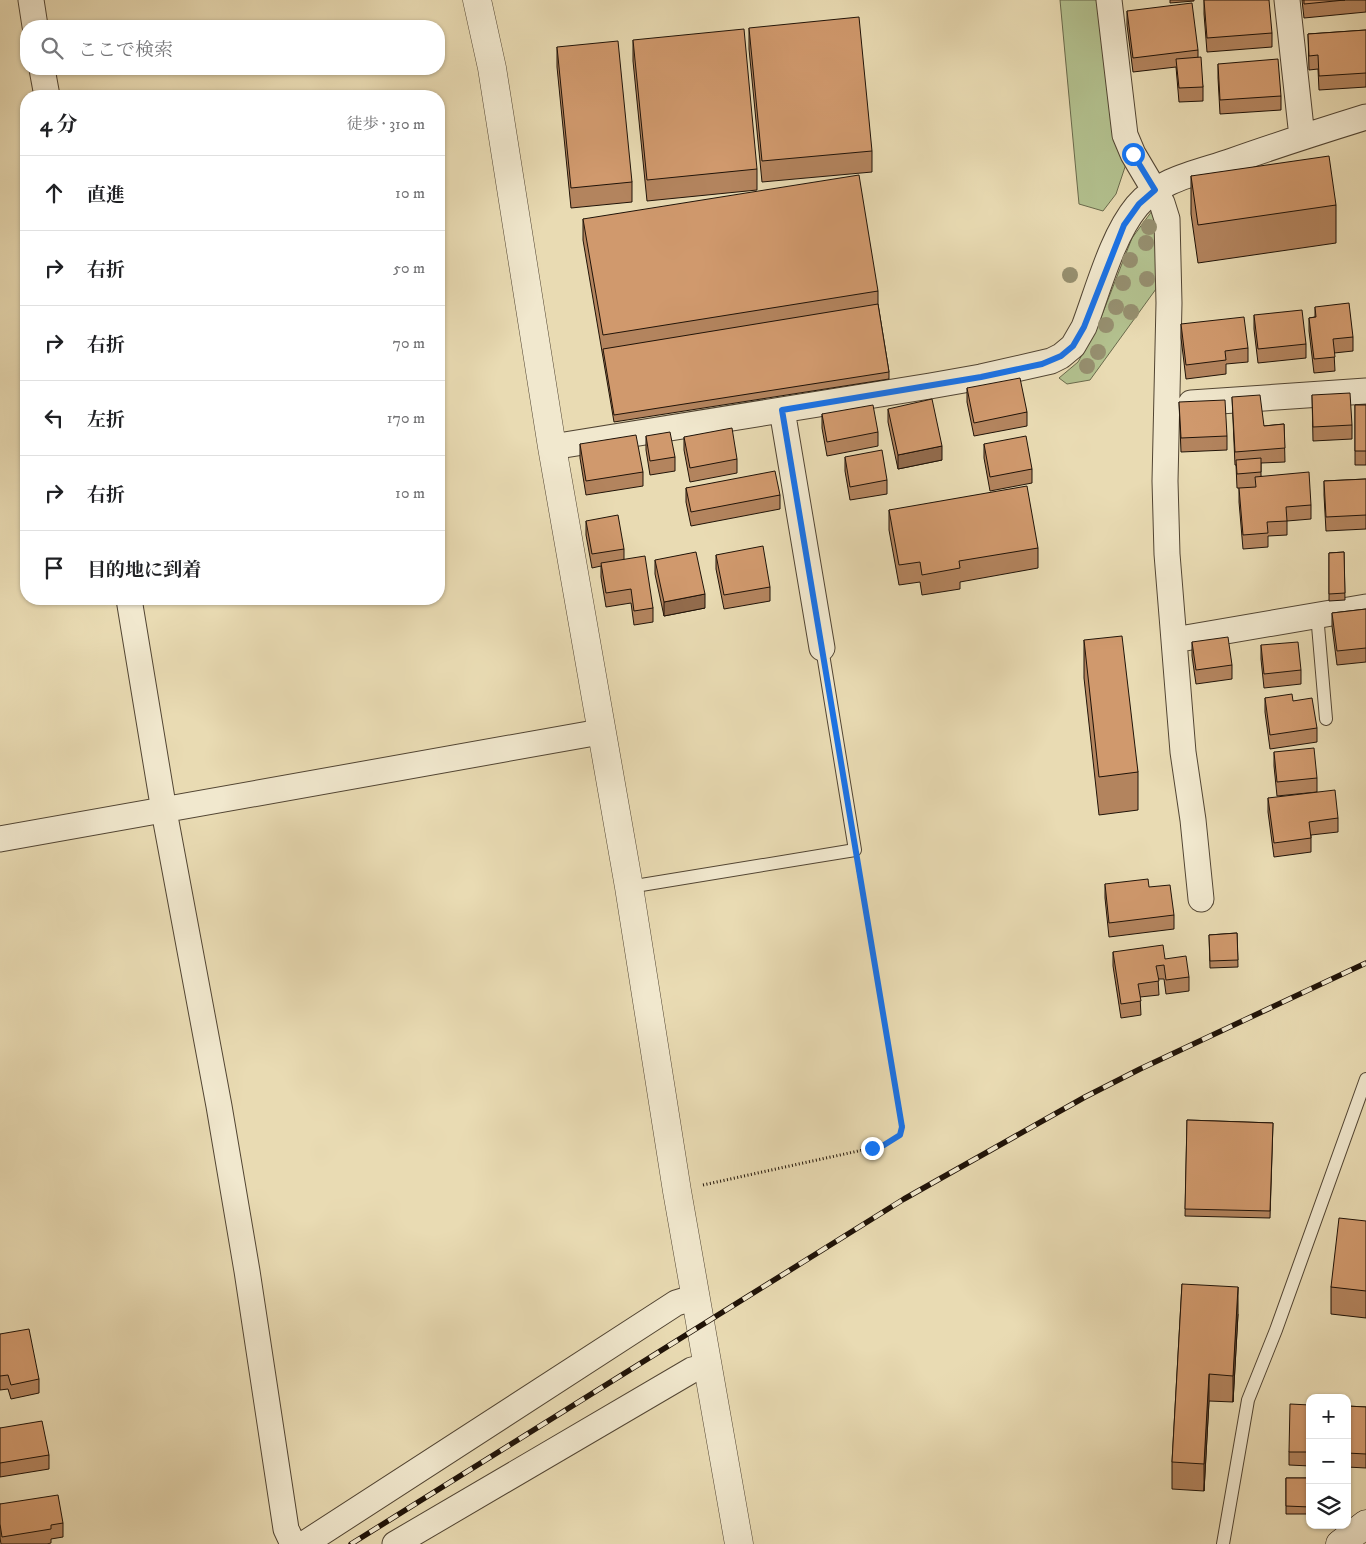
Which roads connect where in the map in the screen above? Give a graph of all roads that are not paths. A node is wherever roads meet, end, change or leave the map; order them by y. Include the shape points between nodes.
1 (31, 0) edge
2 (477, 0) edge
3 (1109, 0) edge
4 (1288, 0) edge
5 (34, 20) edge
6 (43, 75) edge
7 (46, 90) edge
8 (1366, 117) edge
9 (1302, 137) junction
10 (1155, 190) junction
11 (1366, 391) edge
12 (1167, 403) junction
13 (782, 410) junction
14 (552, 447) junction
15 (130, 605) edge
16 (1366, 607) edge
17 (1317, 614) junction
18 (1174, 640) junction
19 (822, 648) joint
20 (1326, 719) dead end
21 (600, 732) junction
22 (164, 811) junction
23 (0, 839) edge
24 (629, 888) junction
25 (1201, 899) dead end
26 (1366, 1079) edge
27 (696, 1297) junction
28 (708, 1366) junction
29 (1366, 1524) edge
30 (293, 1544) edge
31 (304, 1544) edge
32 (395, 1544) edge
33 (739, 1544) edge
34 (1223, 1544) edge
35 (1340, 1544) edge

1 - 5 street
2 - 14 street via 492,68
3 - 10 street via 1125,135
4 - 9 street
6 - 7 street
8 - 9 street
9 - 10 street
10 - 12 street via 1167,219
10 - 13 street via 1139,204 1124,225 1084,327 1073,346 1061,356 1042,364 981,377
11 - 12 street
12 - 18 street via 1167,554
13 - 14 street
13 - 19 street
14 - 21 street
15 - 22 street
16 - 17 street
17 - 18 street
17 - 20 lane
18 - 25 street via 1183,752
19 - 24 lane via 855,850
21 - 22 street
21 - 24 street
22 - 23 street
22 - 30 street via 237,1213 286,1529
24 - 27 street
26 - 34 lane via 1248,1400
27 - 28 street
27 - 31 street via 676,1304
28 - 32 street via 692,1370
28 - 33 street
29 - 35 street

